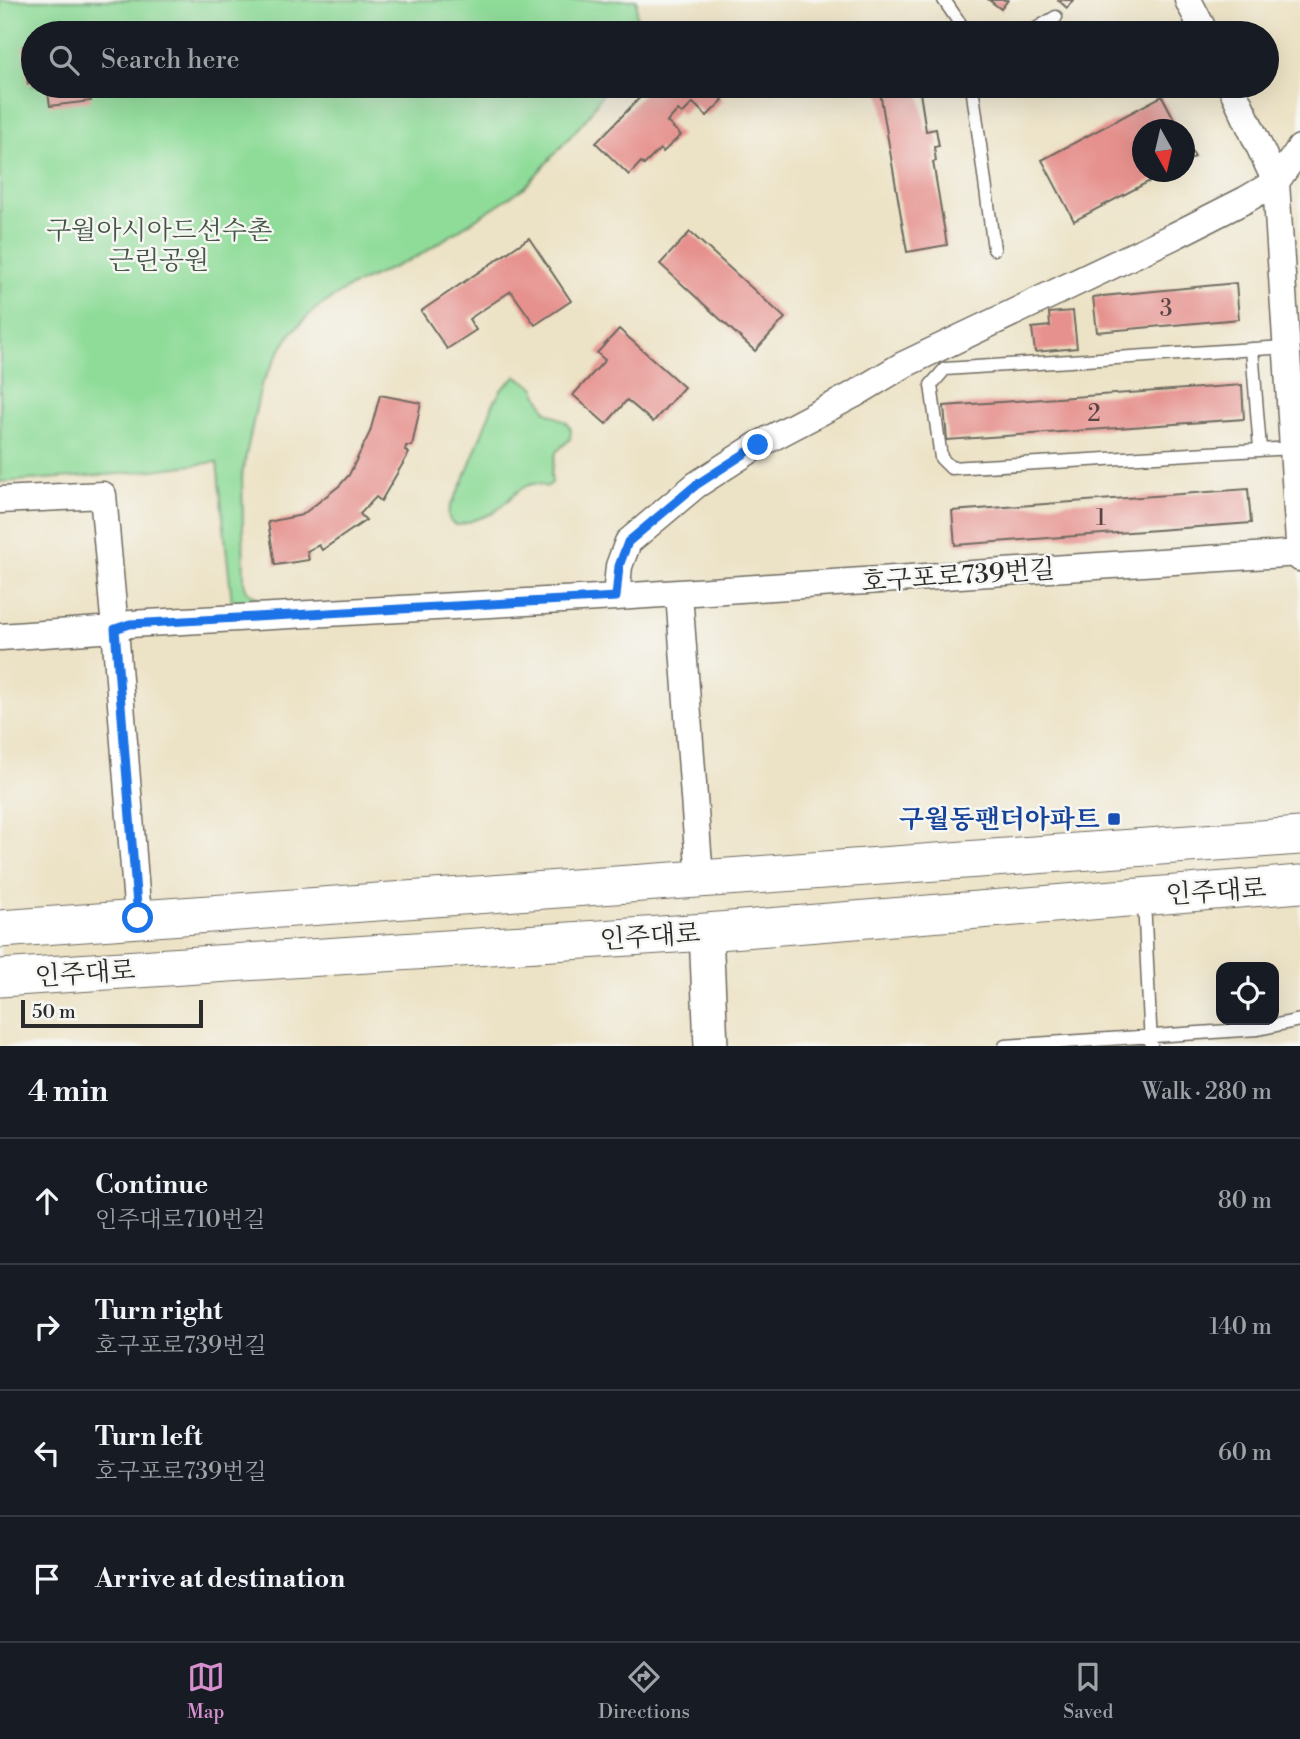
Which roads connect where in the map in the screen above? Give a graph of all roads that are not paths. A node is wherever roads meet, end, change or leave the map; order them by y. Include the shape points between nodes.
1 (944, 0) edge
2 (1188, 0) edge
3 (1056, 16) dead end
4 (959, 21) edge
5 (1048, 21) edge
6 (1199, 21) edge
7 (974, 98) edge
8 (1237, 98) edge
9 (1300, 148) edge
10 (1276, 183) junction
11 (994, 249) dead end
12 (1286, 347) junction
13 (1252, 349) junction
14 (1293, 448) junction
15 (1260, 449) junction
16 (0, 500) edge
17 (1300, 555) edge
18 (679, 593) junction
19 (616, 597) junction
20 (115, 629) junction
21 (0, 636) edge
22 (1300, 836) edge
23 (700, 879) junction
24 (1300, 884) edge
25 (1144, 896) junction
26 (138, 918) junction
27 (0, 929) edge
28 (706, 932) junction
29 (0, 978) edge
30 (1300, 1020) edge
31 (1151, 1041) edge
32 (711, 1046) edge
33 (1005, 1046) edge

1 - 4 lane
2 - 6 street
3 - 5 lane
7 - 11 lane
8 - 10 street
9 - 10 street
10 - 12 street
10 - 19 street via 903,365 758,445 696,485 628,542 619,566
12 - 13 lane
12 - 14 street
13 - 15 lane
13 - 15 lane via 945,369 931,385 941,458 951,468
14 - 15 lane
14 - 17 street
16 - 20 street via 103,495
17 - 18 street, 호구포로739번길
18 - 19 street, 호구포로739번길
18 - 23 street
19 - 20 street, 호구포로739번길 via 130,624
20 - 21 street, 호구포로739번길
20 - 26 street
22 - 23 main road, 인주대로
23 - 26 main road, 인주대로
24 - 25 main road, 인주대로
25 - 28 main road, 인주대로
25 - 31 lane
26 - 27 main road, 인주대로
28 - 29 main road, 인주대로
28 - 32 street
30 - 31 lane
31 - 33 lane

